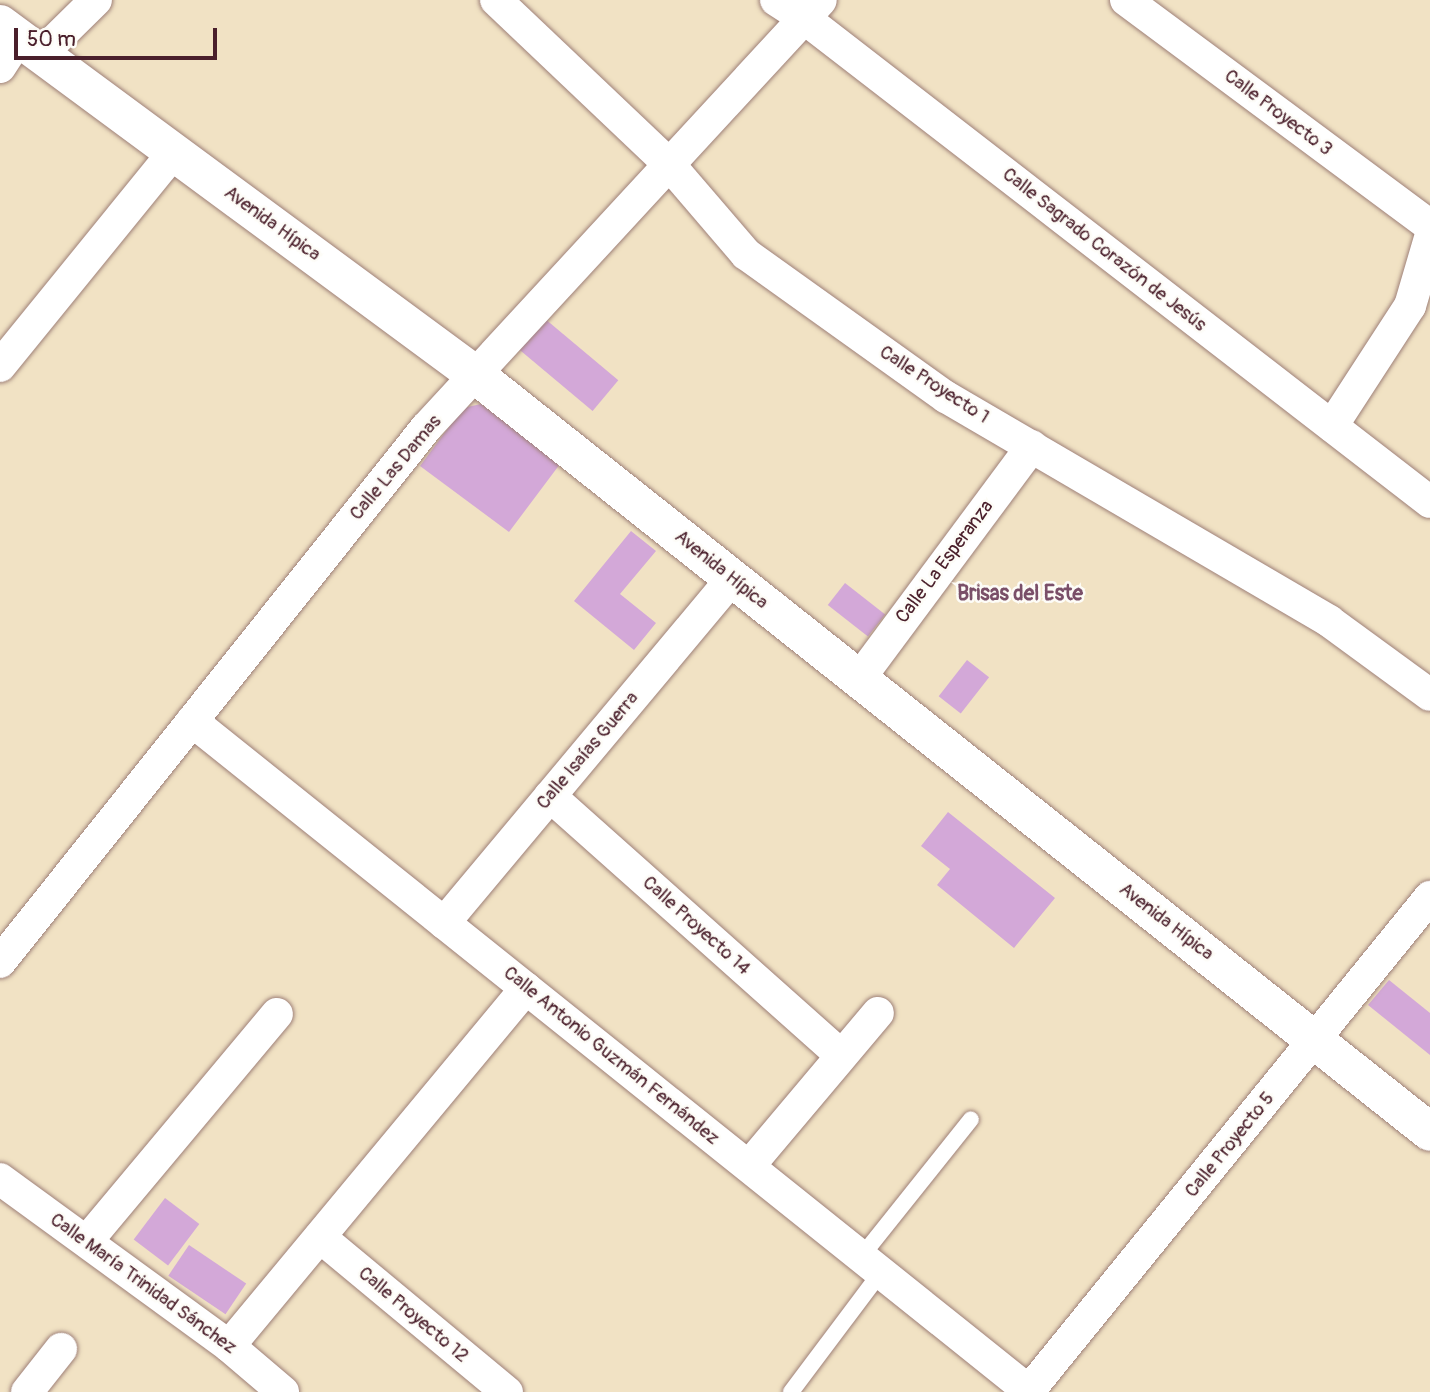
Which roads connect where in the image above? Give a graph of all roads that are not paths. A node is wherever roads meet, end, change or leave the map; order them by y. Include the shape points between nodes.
1 (96, 0) edge
2 (496, 0) edge
3 (776, 0) edge
4 (1126, 0) edge
5 (812, 9) edge
6 (15, 46) edge
7 (174, 152) junction
8 (668, 163) junction
9 (1430, 226) edge
10 (1430, 238) edge
11 (0, 366) edge
12 (477, 376) junction
13 (1332, 426) junction
14 (1032, 446) junction
15 (1430, 502) edge
16 (732, 579) junction
17 (859, 679) junction
18 (1430, 695) edge
19 (192, 721) junction
20 (550, 796) junction
21 (1430, 897) edge
22 (444, 923) junction
23 (0, 962) edge
24 (526, 988) junction
25 (878, 1013) dead end
26 (277, 1014) dead end
27 (1316, 1040) junction
28 (841, 1055) junction
29 (971, 1119) dead end
30 (1430, 1132) edge
31 (749, 1167) junction
32 (5, 1193) edge
33 (320, 1237) junction
34 (87, 1241) junction
35 (871, 1264) junction
36 (229, 1346) junction
37 (61, 1349) dead end
38 (27, 1392) edge
39 (283, 1392) edge
40 (507, 1392) edge
41 (791, 1392) edge
42 (1029, 1392) edge

1 - 6 street
2 - 8 street, Calle Proyecto 1
3 - 5 street, Calle Sagrado Corazón de Jesús
4 - 9 street, Calle Proyecto 3
5 - 8 street, Calle Las Damas
5 - 13 street, Calle Sagrado Corazón de Jesús
6 - 7 street, Avenida Hípica
7 - 11 street
7 - 12 street, Avenida Hípica
8 - 12 street, Calle Las Damas
8 - 14 street, Calle Proyecto 1 via 746,254 946,397
10 - 13 street via 1410,306
12 - 16 street, Avenida Hípica
12 - 19 street, Calle Las Damas via 426,428
13 - 15 street, Calle Sagrado Corazón de Jesús
14 - 17 street, Calle La Esperanza
14 - 18 street, Calle Proyecto 1 via 1329,621
16 - 17 street, Avenida Hípica
16 - 20 street, Calle Isaías Guerra
17 - 27 street, Avenida Hípica
19 - 22 street, Calle Antonio Guzmán Fernández
19 - 23 street, Calle Las Damas
20 - 22 street, Calle Isaías Guerra
20 - 28 street, Calle Proyecto 14
21 - 27 street, Calle Proyecto 5
22 - 24 street, Calle Antonio Guzmán Fernández
24 - 31 street, Calle Antonio Guzmán Fernández
24 - 33 street
25 - 28 street
26 - 34 street
27 - 30 street, Avenida Hípica
27 - 42 street, Calle Proyecto 5
28 - 31 street
29 - 35 lane
31 - 35 street, Calle Antonio Guzmán Fernández
32 - 34 street, Calle María Trinidad Sánchez
33 - 36 street
33 - 40 street, Calle Proyecto 12
34 - 36 street, Calle María Trinidad Sánchez
35 - 41 lane
35 - 42 street, Calle Antonio Guzmán Fernández
36 - 39 street, Calle María Trinidad Sánchez
37 - 38 street

